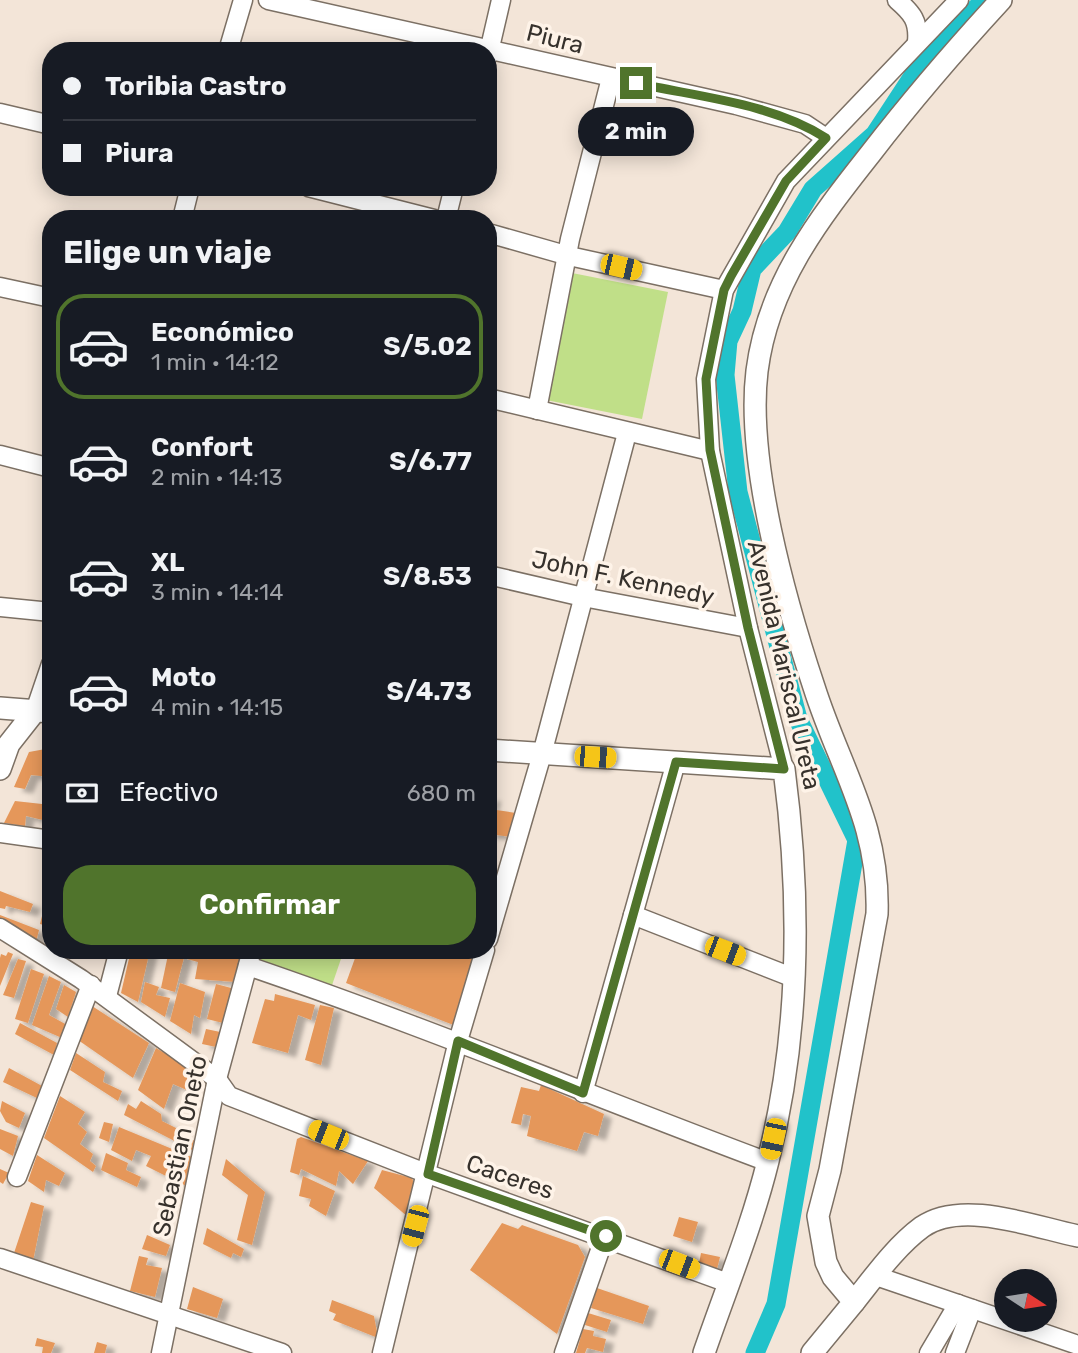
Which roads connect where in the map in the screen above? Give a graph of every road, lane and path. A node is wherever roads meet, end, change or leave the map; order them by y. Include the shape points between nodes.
1 (243, 0) edge
2 (268, 0) edge
3 (500, 0) edge
4 (897, 0) edge
5 (959, 0) edge
6 (1001, 0) edge
7 (231, 42) edge
8 (446, 42) edge
9 (491, 42) edge
10 (917, 42) junction
11 (497, 54) edge
12 (611, 78) junction
13 (0, 113) edge
14 (42, 123) edge
15 (826, 138) junction
16 (343, 196) edge
17 (399, 210) edge
18 (497, 236) edge
19 (569, 256) junction
20 (0, 287) edge
21 (724, 290) junction
22 (42, 296) edge
23 (497, 400) edge
24 (537, 410) junction
25 (627, 433) junction
26 (710, 450) junction
27 (0, 455) edge
28 (42, 466) edge
29 (497, 577) edge
30 (583, 597) junction
31 (0, 607) edge
32 (42, 611) edge
33 (748, 628) junction
34 (0, 708) edge
35 (42, 711) edge
36 (42, 712) edge
37 (497, 751) edge
38 (541, 754) junction
39 (676, 762) junction
40 (0, 769) edge
41 (784, 769) junction
42 (0, 833) edge
43 (42, 839) edge
44 (497, 904) edge
45 (633, 915) junction
46 (0, 928) edge
47 (42, 955) edge
48 (49, 959) edge
49 (117, 959) edge
50 (250, 959) edge
51 (253, 959) edge
52 (481, 959) edge
53 (794, 978) junction
54 (90, 985) junction
55 (107, 996) junction
56 (458, 1041) junction
57 (217, 1079) junction
58 (583, 1093) junction
59 (768, 1162) junction
60 (428, 1174) junction
61 (17, 1177) dead end
62 (606, 1236) junction
63 (1078, 1237) edge
64 (0, 1258) edge
65 (876, 1276) junction
66 (728, 1283) junction
67 (854, 1302) junction
68 (965, 1306) junction
69 (170, 1315) junction
70 (1078, 1345) edge
71 (161, 1353) edge
72 (282, 1353) edge
73 (382, 1353) edge
74 (564, 1353) edge
75 (704, 1353) edge
76 (812, 1353) edge
77 (929, 1353) edge
78 (955, 1353) edge

1 - 7 street
2 - 8 street, Piura
3 - 9 street
4 - 10 street via 913,15
5 - 10 street, Avenida Mariscal Ureta
6 - 67 street via 934,72 805,240 770,315 757,370 758,454 786,590 814,689 865,816 876,865 877,914 818,1216 826,1262
10 - 15 street, Avenida Mariscal Ureta
11 - 12 street, Piura
12 - 15 street, Piura via 777,116 805,124
12 - 19 street
13 - 14 street
15 - 21 street, Avenida Mariscal Ureta via 786,181
16 - 17 street
18 - 19 street
19 - 21 street
19 - 24 street
20 - 22 street
21 - 26 street, Avenida Mariscal Ureta via 706,379
23 - 24 street
24 - 25 street
25 - 26 street
25 - 30 street
26 - 33 street, Avenida Mariscal Ureta
27 - 28 street
29 - 30 street, John F. Kennedy
30 - 33 street, John F. Kennedy
30 - 38 street
31 - 32 street
33 - 41 street, Avenida Mariscal Ureta
34 - 35 street
36 - 40 street via 20,726
37 - 38 street
38 - 39 street
38 - 44 street
39 - 41 street
39 - 45 street
41 - 53 street, Avenida Mariscal Ureta via 794,841
42 - 43 street
45 - 53 street
45 - 58 street
46 - 47 street, Caceres
48 - 54 street, Caceres
49 - 55 street
50 - 57 street, Sebastian Oneto
51 - 56 street
52 - 56 street
53 - 59 street, Avenida Mariscal Ureta via 783,1092
54 - 55 street, Caceres
54 - 61 street
55 - 57 street, Caceres
56 - 58 street
56 - 60 street
57 - 60 street, Caceres via 229,1096
57 - 69 street, Sebastian Oneto
58 - 59 street
59 - 66 street, Avenida Mariscal Ureta
60 - 62 street, Caceres
60 - 73 street
62 - 66 street, Caceres
62 - 74 street
63 - 65 street via 972,1214 946,1216 915,1233
64 - 69 street
65 - 67 street
65 - 68 street
66 - 75 street, Avenida Mariscal Ureta
67 - 76 street
68 - 70 street
68 - 77 street
68 - 78 street
69 - 71 street, Sebastian Oneto
69 - 72 street

